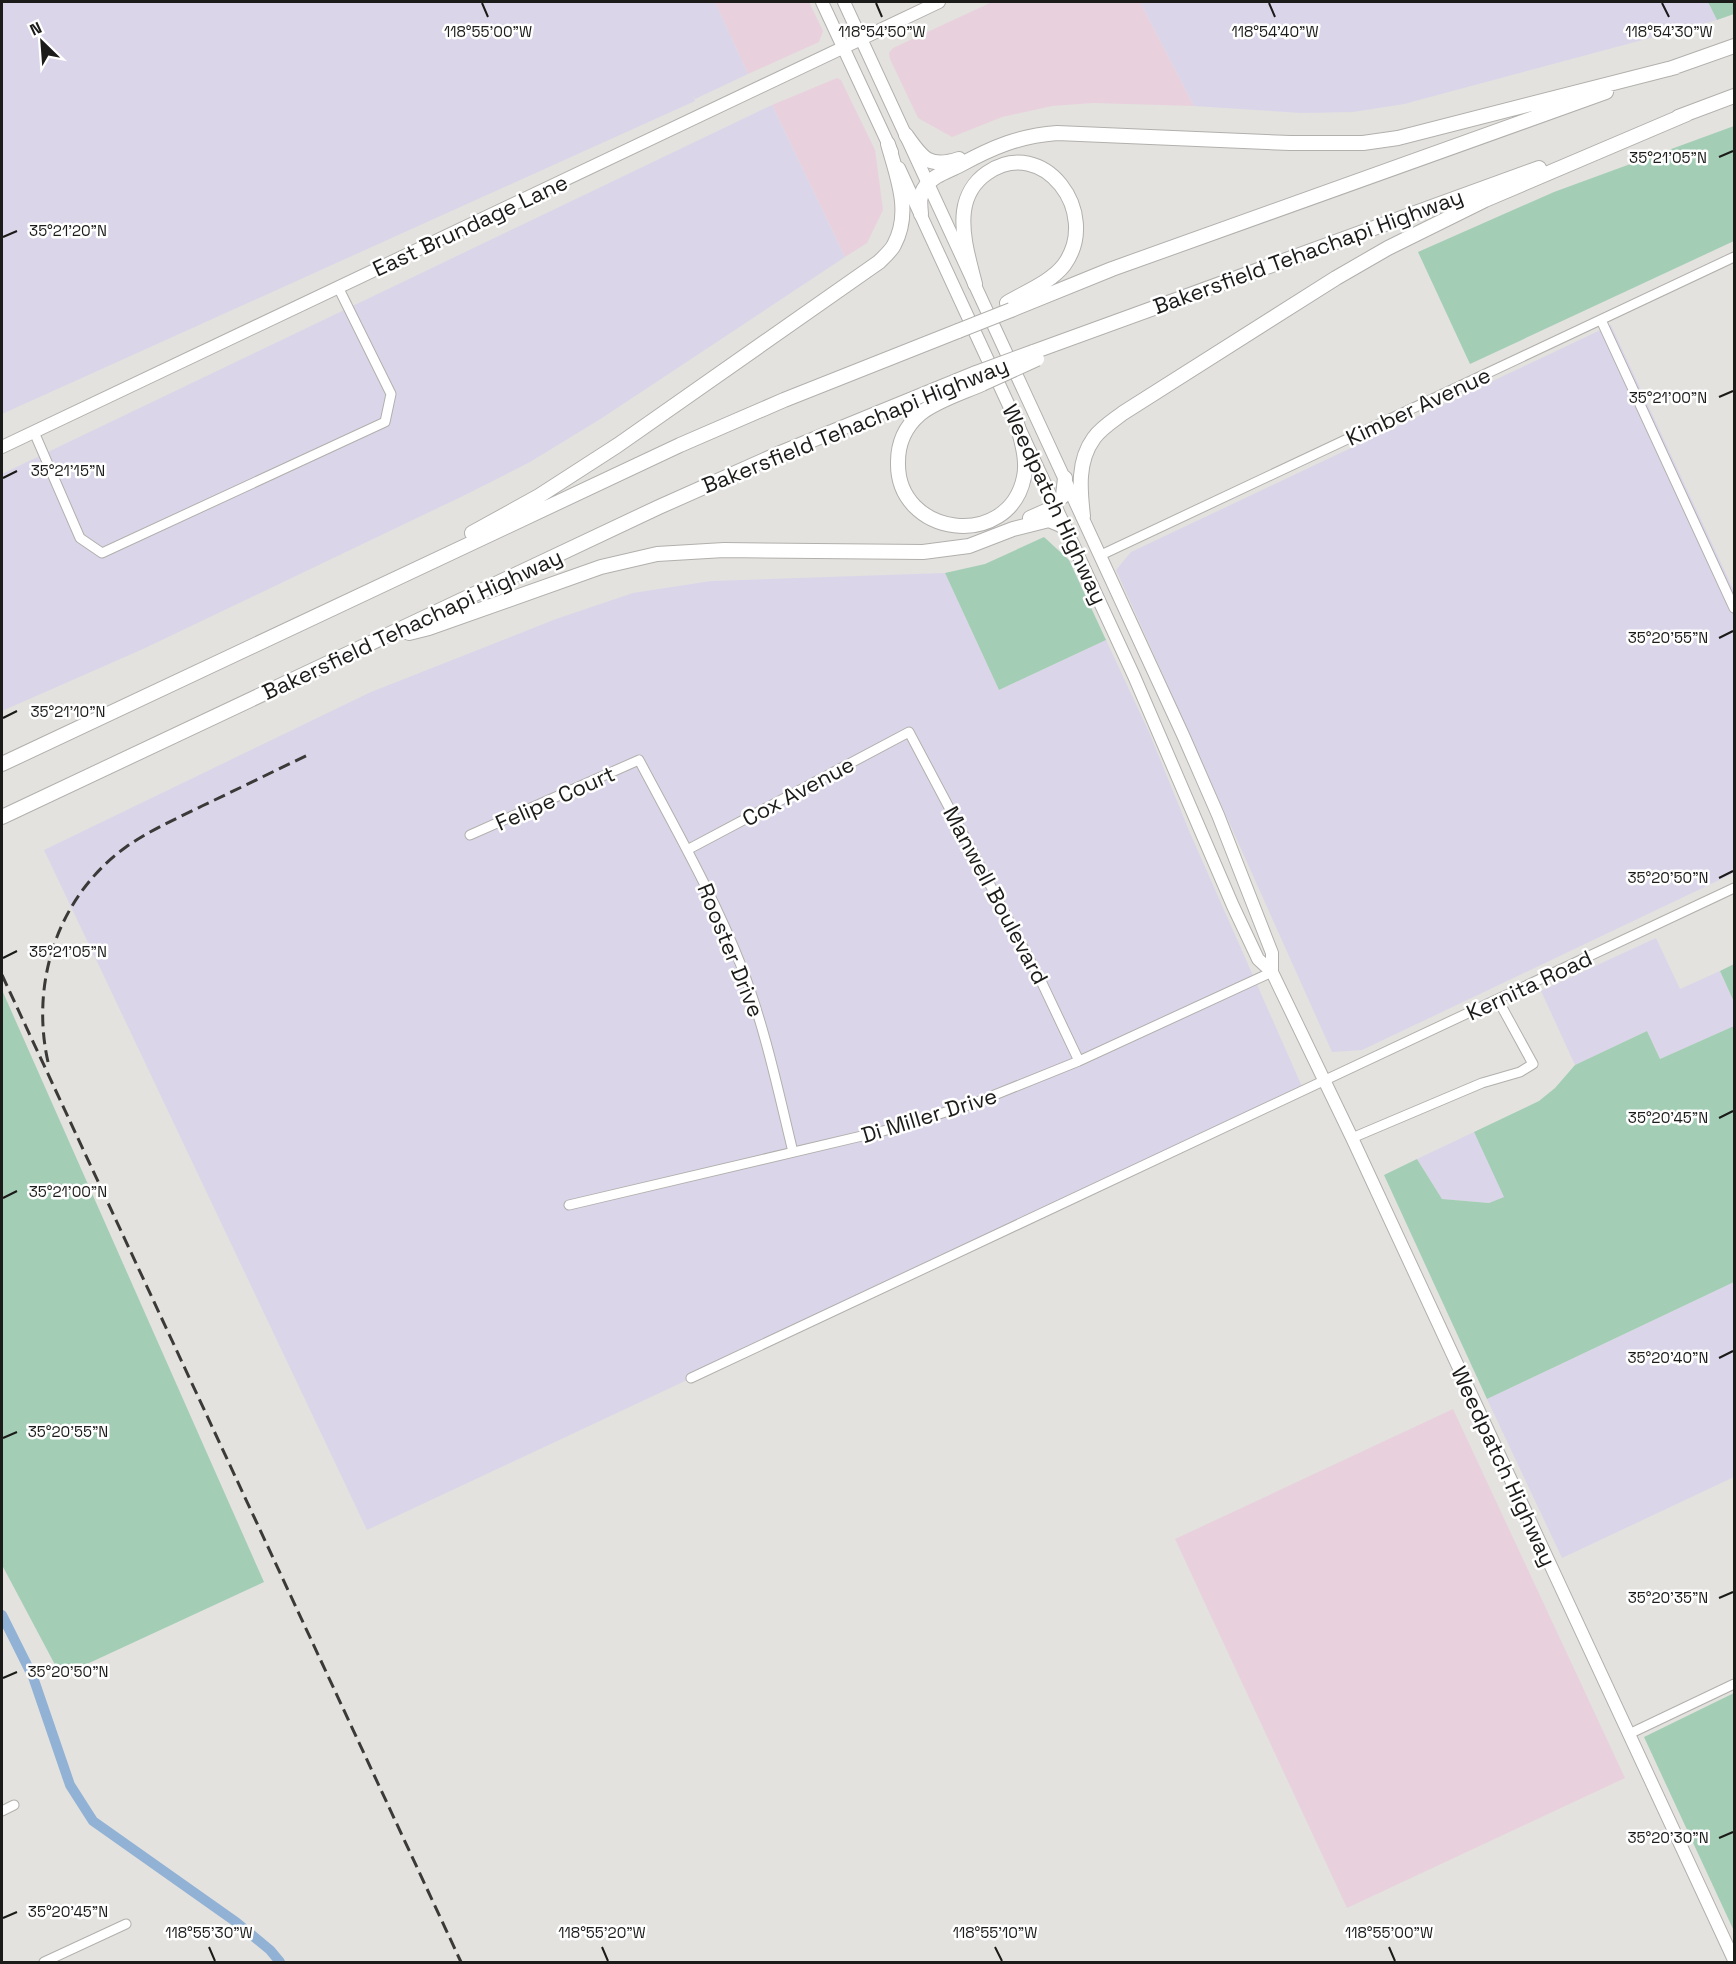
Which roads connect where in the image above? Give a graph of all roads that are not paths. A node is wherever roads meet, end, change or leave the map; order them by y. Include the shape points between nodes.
1 (822, 2) edge
2 (844, 2) edge
3 (939, 2) edge
4 (861, 39) junction
5 (1734, 46) edge
6 (842, 48) junction
7 (1676, 67) junction
8 (1734, 96) edge
9 (1686, 114) junction
10 (906, 135) junction
11 (888, 144) junction
12 (970, 158) junction
13 (928, 183) junction
14 (921, 214) junction
15 (1734, 257) edge
16 (975, 284) junction
17 (338, 288) junction
18 (1009, 306) junction
19 (1601, 320) junction
20 (979, 379) junction
21 (1016, 419) junction
22 (34, 432) junction
23 (2, 447) edge
24 (1065, 478) junction
25 (1056, 504) junction
26 (1083, 516) junction
27 (1013, 529) junction
28 (1069, 533) junction
29 (1101, 555) junction
30 (1734, 608) edge
31 (273, 638) junction
32 (383, 639) junction
33 (909, 732) joint
34 (639, 760) joint
35 (2, 764) edge
36 (2, 817) edge
37 (470, 835) dead end
38 (687, 850) junction
39 (1734, 888) edge
40 (1272, 972) junction
41 (1498, 1000) junction
42 (1079, 1061) junction
43 (1323, 1081) junction
44 (1352, 1138) junction
45 (793, 1152) junction
46 (569, 1205) dead end
47 (691, 1378) dead end
48 (1734, 1684) edge
49 (1629, 1734) junction
50 (14, 1805) dead end
51 (2, 1811) edge
52 (126, 1924) dead end
53 (1734, 1960) edge
54 (44, 1962) edge

1 - 6 main road, Weedpatch Highway
2 - 4 main road, Weedpatch Highway
3 - 4 main road, East Brundage Lane
4 - 6 main road, East Brundage Lane
4 - 10 main road, Weedpatch Highway
5 - 7 highway
6 - 11 main road, Weedpatch Highway
6 - 17 main road, East Brundage Lane
7 - 12 highway via 1398,138 1363,143 1057,133 1010,141
7 - 18 highway
8 - 9 highway, Bakersfield Tehachapi Highway
9 - 20 highway, Bakersfield Tehachapi Highway, bridge via 1135,314
9 - 26 highway via 1485,200 1388,248 1123,412 1095,437 1085,456 1081,480
10 - 12 highway via 924,159 931,162
10 - 13 main road, Weedpatch Highway
11 - 14 main road, Weedpatch Highway
11 - 31 highway via 903,198 902,216 894,245 879,262 568,478
12 - 13 highway
13 - 14 highway via 921,195
13 - 16 main road, Weedpatch Highway
14 - 21 main road, Weedpatch Highway
15 - 19 street, Kimber Avenue
16 - 18 highway via 963,224 971,191 982,176 1010,162 1046,172 1065,190 1073,206 1077,223 1073,248 1062,267
16 - 24 main road, Weedpatch Highway
17 - 22 main road, East Brundage Lane
17 - 22 street via 391,394 386,422 102,553 80,538
18 - 31 highway, Bakersfield Tehachapi Highway, bridge via 958,331 680,445
19 - 29 street, Kimber Avenue
19 - 30 street
20 - 21 highway via 923,411 906,431 898,454 900,478 918,510 939,523 964,527 987,522 1009,507 1024,476
20 - 32 highway, Bakersfield Tehachapi Highway via 833,431 659,507
21 - 25 main road, Weedpatch Highway
22 - 23 main road, East Brundage Lane
24 - 25 highway via 1063,496
24 - 26 main road, Weedpatch Highway
25 - 27 highway
25 - 28 main road, Weedpatch Highway
26 - 29 main road, Weedpatch Highway
27 - 28 highway via 1049,520
27 - 32 highway via 969,546 923,552 724,550 657,554 601,567 429,628
28 - 40 main road, Weedpatch Highway via 1233,906 1258,959
29 - 40 main road, Weedpatch Highway via 1218,815 1272,953
31 - 35 highway, Bakersfield Tehachapi Highway
32 - 36 highway, Bakersfield Tehachapi Highway
33 - 38 street, Cox Avenue
33 - 42 street, Manwell Boulevard
34 - 37 street, Felipe Court
34 - 38 street, Rooster Drive
38 - 45 street, Rooster Drive via 742,969 769,1052
39 - 41 street, Kernita Road
40 - 42 street, Di Miller Drive
40 - 43 main road, Weedpatch Highway
41 - 43 street, Kernita Road
41 - 44 street via 1533,1064
42 - 45 street, Di Miller Drive via 928,1118
43 - 44 main road, Weedpatch Highway
43 - 47 street, Kernita Road
44 - 49 main road, Weedpatch Highway
45 - 46 street, Di Miller Drive
48 - 49 street
49 - 53 main road, Weedpatch Highway
50 - 51 street
52 - 54 street

